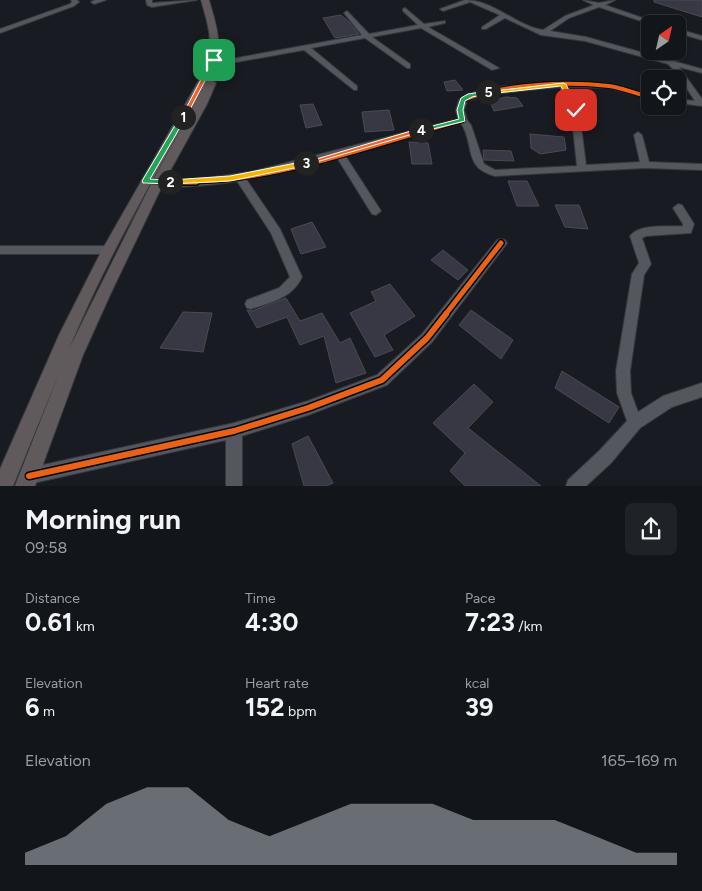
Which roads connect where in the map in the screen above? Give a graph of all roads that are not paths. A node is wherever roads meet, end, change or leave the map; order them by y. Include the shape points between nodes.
1 (74, 0) edge
2 (103, 0) edge
3 (149, 0) edge
4 (194, 0) edge
5 (205, 0) edge
6 (212, 0) edge
7 (470, 0) edge
8 (586, 0) edge
9 (612, 0) edge
10 (94, 2) dead end
11 (600, 5) junction
12 (443, 9) dead end
13 (405, 10) dead end
14 (347, 13) dead end
15 (505, 15) junction
16 (641, 19) edge
17 (0, 22) edge
18 (443, 22) dead end
19 (424, 26) junction
20 (11, 27) junction
21 (484, 28) dead end
22 (0, 31) edge
23 (686, 33) edge
24 (542, 34) junction
25 (368, 37) junction
26 (702, 38) edge
27 (306, 48) junction
28 (220, 63) junction
29 (670, 63) junction
30 (406, 66) dead end
31 (495, 68) dead end
32 (702, 71) edge
33 (563, 84) junction
34 (354, 88) dead end
35 (641, 95) edge
36 (686, 102) edge
37 (701, 104) edge
38 (463, 120) junction
39 (638, 135) dead end
40 (339, 153) junction
41 (645, 165) junction
42 (702, 167) edge
43 (582, 168) junction
44 (239, 177) junction
45 (152, 182) junction
46 (678, 208) dead end
47 (376, 211) dead end
48 (500, 243) dead end
49 (0, 250) edge
50 (109, 250) junction
51 (251, 304) dead end
52 (702, 390) edge
53 (635, 423) junction
54 (234, 431) junction
55 (27, 481) edge
56 (3, 486) edge
57 (234, 486) edge
58 (574, 486) edge

1 - 20 street via 76,2 72,4
2 - 10 street
3 - 4 street via 152,5
5 - 45 main road via 215,36 214,60
6 - 28 main road via 224,38
7 - 12 street
7 - 15 street
8 - 11 street
9 - 11 street
11 - 16 street
11 - 24 street via 568,15
13 - 19 street
14 - 25 street
15 - 21 street
15 - 24 street
17 - 20 street
18 - 19 street
19 - 25 street
19 - 31 street
20 - 22 street
23 - 26 street
24 - 29 street via 586,39
25 - 27 street
25 - 30 street
27 - 28 street
27 - 34 street
28 - 45 main road via 202,104
29 - 32 street
29 - 37 street
33 - 35 street via 609,86
33 - 38 street via 470,96 461,103
33 - 43 street via 576,110
36 - 37 street
38 - 40 street
38 - 43 street via 480,165 487,171
39 - 41 street
40 - 44 street via 301,165
40 - 47 street
41 - 42 street
41 - 43 street
44 - 45 street
44 - 51 street via 276,232 296,276 286,290
45 - 50 main road
45 - 55 main road via 75,355
46 - 53 street via 689,224 687,230 644,232 636,236 645,264 638,274 623,371 624,393
48 - 54 street via 427,338 382,380
49 - 50 street
50 - 56 main road via 67,335
52 - 53 street via 668,401
53 - 58 street
54 - 55 street
54 - 57 street

